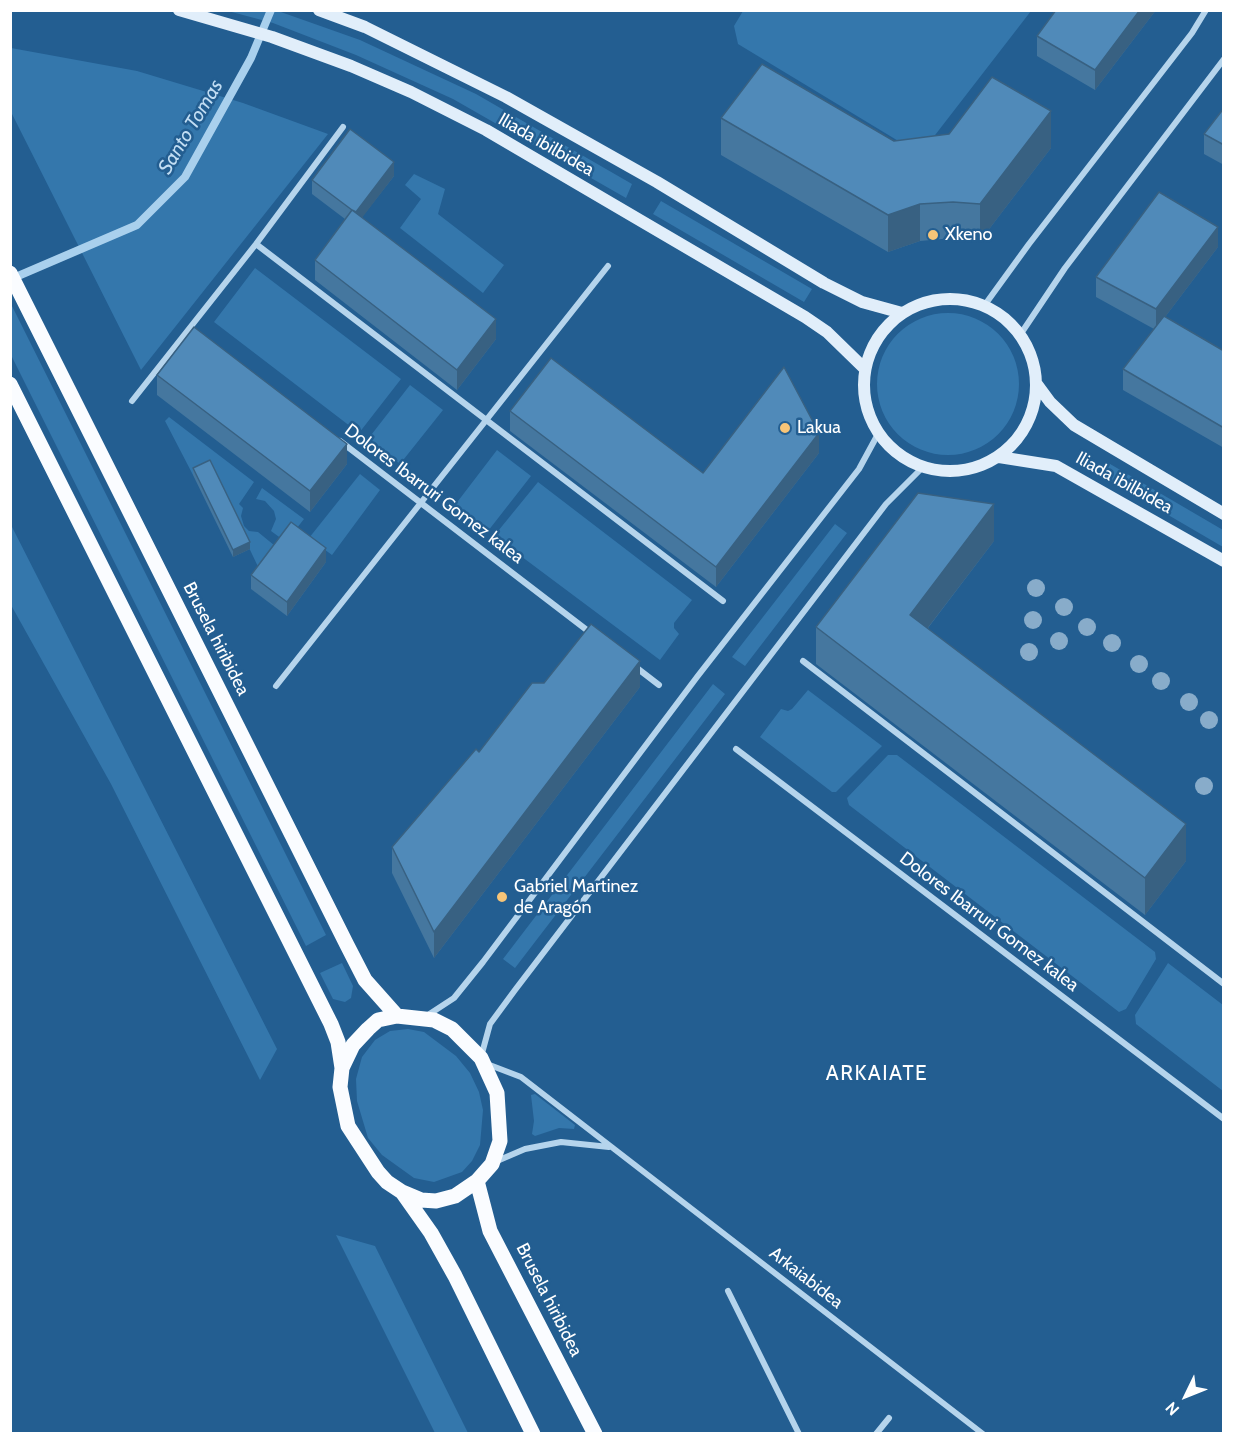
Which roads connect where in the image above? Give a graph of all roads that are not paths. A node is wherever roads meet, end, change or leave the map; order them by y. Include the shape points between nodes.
1 (179, 10) edge
2 (319, 10) edge
3 (1206, 10) edge
4 (1224, 59) edge
5 (343, 127) dead end
6 (256, 244) junction
7 (608, 266) dead end
8 (10, 273) edge
9 (984, 306) junction
10 (902, 313) junction
11 (191, 327) junction
12 (200, 334) edge
13 (1020, 335) junction
14 (865, 369) junction
15 (1036, 382) junction
16 (10, 384) edge
17 (132, 401) dead end
18 (486, 420) junction
19 (878, 434) junction
20 (336, 438) edge
21 (999, 457) junction
22 (922, 468) junction
23 (421, 503) junction
24 (1224, 514) edge
25 (1224, 561) edge
26 (723, 601) dead end
27 (595, 636) edge
28 (622, 657) edge
29 (803, 662) dead end
30 (659, 685) dead end
31 (276, 686) dead end
32 (736, 749) dead end
33 (1224, 984) edge
34 (397, 1016) junction
35 (423, 1018) junction
36 (483, 1060) junction
37 (342, 1068) junction
38 (1224, 1119) edge
39 (610, 1148) junction
40 (492, 1164) junction
41 (477, 1181) junction
42 (402, 1192) junction
43 (728, 1291) dead end
44 (889, 1418) dead end
45 (533, 1434) edge
46 (595, 1434) edge
47 (798, 1434) edge
48 (876, 1434) edge
49 (983, 1434) edge

1 - 14 street, Iliada ibilbidea via 272,37 351,66 486,130 795,311 827,332
2 - 10 street, Iliada ibilbidea via 365,27 506,97 824,283 862,302
3 - 9 street
4 - 13 street via 1065,268
5 - 6 street
6 - 11 street
6 - 18 street
7 - 18 street
8 - 34 main road, Brusela hiribidea via 361,971 377,996
9 - 10 street via 942,299
9 - 13 street via 1004,318
10 - 14 street via 872,347
11 - 12 street
11 - 17 street
13 - 15 street via 1032,358
14 - 19 street via 865,402
15 - 21 street via 1033,408 1023,432
15 - 24 street, Iliada ibilbidea via 1074,425
16 - 37 main road via 326,1014 338,1042
18 - 23 street
18 - 26 street
19 - 22 street via 897,454
19 - 35 street via 859,470 697,677 483,962 454,998
20 - 23 street, Dolores Ibarruri Gomez kalea
21 - 22 street via 962,471
21 - 25 street, Iliada ibilbidea via 1056,466
22 - 36 street via 874,518 508,999 490,1024
23 - 27 street, Dolores Ibarruri Gomez kalea
23 - 31 street
28 - 30 street
29 - 33 street
32 - 38 street, Dolores Ibarruri Gomez kalea
34 - 35 main road
34 - 37 main road via 378,1020 368,1029 353,1045
35 - 36 main road via 452,1029
36 - 39 street, Arkaiabidea via 521,1077
36 - 40 main road via 497,1093 500,1116 500,1141
37 - 42 main road via 340,1087 348,1126 378,1172
39 - 40 street via 561,1142 525,1149
39 - 49 street, Arkaiabidea
40 - 41 main road
41 - 42 main road via 455,1196 436,1201
41 - 46 main road, Brusela hiribidea via 490,1231
42 - 45 main road via 455,1276
43 - 47 street
44 - 48 street

